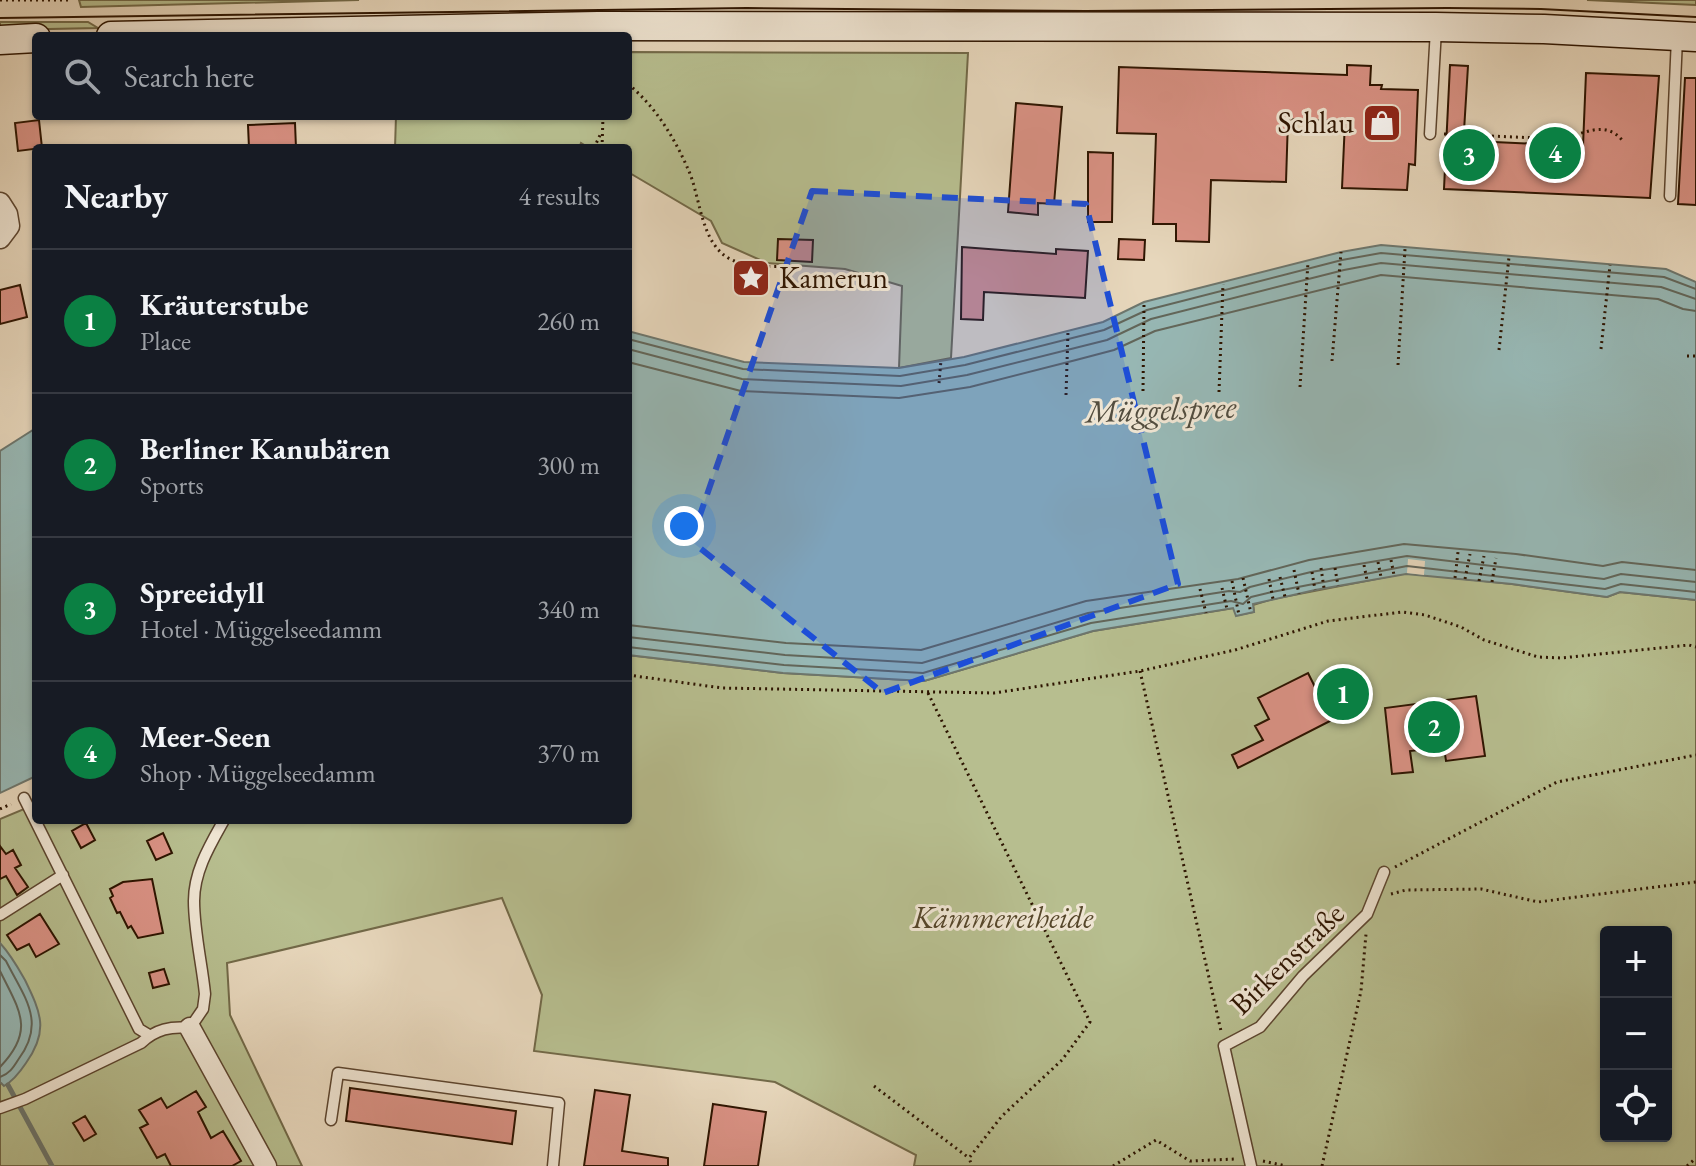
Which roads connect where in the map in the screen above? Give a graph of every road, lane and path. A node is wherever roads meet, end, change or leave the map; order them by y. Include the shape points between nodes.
1 (0, 0) edge
2 (49, 0) edge
3 (68, 0) edge
4 (1436, 27) junction
5 (306, 32) edge
6 (1687, 36) edge
7 (32, 38) edge
8 (0, 40) edge
9 (632, 88) edge
10 (603, 120) edge
11 (602, 130) junction
12 (1430, 134) joint
13 (1622, 140) dead end
14 (596, 144) edge
15 (602, 144) edge
16 (1670, 196) dead end
17 (0, 203) edge
18 (0, 238) edge
19 (1405, 249) dead end
20 (1341, 252) dead end
21 (1509, 257) dead end
22 (1308, 262) dead end
23 (1610, 265) dead end
24 (799, 266) dead end
25 (1223, 284) dead end
26 (1144, 303) dead end
27 (1068, 331) dead end
28 (1601, 349) dead end
29 (1499, 350) dead end
30 (1687, 356) dead end
31 (1696, 356) edge
32 (941, 360) dead end
33 (1332, 361) dead end
34 (1398, 365) dead end
35 (945, 384) dead end
36 (1300, 387) dead end
37 (1143, 391) dead end
38 (1219, 392) dead end
39 (1066, 395) dead end
40 (1458, 552) dead end
41 (1470, 554) dead end
42 (1484, 556) dead end
43 (1496, 558) dead end
44 (1391, 560) dead end
45 (1378, 562) dead end
46 (1364, 565) dead end
47 (1321, 568) dead end
48 (1335, 568) dead end
49 (1294, 570) dead end
50 (1312, 572) dead end
51 (1394, 575) dead end
52 (1280, 577) dead end
53 (1381, 577) dead end
54 (1243, 578) dead end
55 (1455, 578) dead end
56 (1269, 579) dead end
57 (1465, 579) dead end
58 (1367, 580) dead end
59 (1232, 581) dead end
60 (1479, 581) dead end
61 (1492, 582) dead end
62 (1338, 586) dead end
63 (1222, 588) dead end
64 (1324, 588) dead end
65 (1200, 589) dead end
66 (1315, 590) dead end
67 (1299, 594) dead end
68 (1285, 597) dead end
69 (1273, 599) dead end
70 (1227, 609) dead end
71 (1206, 613) dead end
72 (1251, 613) dead end
73 (1239, 615) dead end
74 (1696, 647) edge
75 (1140, 671) junction
76 (632, 676) edge
77 (928, 693) junction
78 (1696, 755) edge
79 (24, 798) dead end
80 (32, 814) edge
81 (37, 824) edge
82 (222, 824) edge
83 (1384, 872) joint
84 (63, 875) junction
85 (1696, 882) edge
86 (1377, 890) junction
87 (1367, 914) junction
88 (0, 915) edge
89 (190, 1028) junction
90 (149, 1035) junction
91 (1224, 1046) junction
92 (874, 1086) dead end
93 (0, 1108) edge
94 (331, 1120) dead end
95 (969, 1158) junction
96 (1696, 1158) edge
97 (1250, 1162) edge
98 (266, 1166) edge
99 (553, 1166) edge
100 (972, 1166) edge
101 (1113, 1166) edge
102 (1286, 1166) edge
103 (1322, 1166) edge
104 (1687, 1166) edge

1 - 2 path
2 - 3 path
4 - 5 main road via 598,26
4 - 6 main road
4 - 12 lane
6 - 16 lane
7 - 8 main road
9 - 24 path via 674,141 715,246 731,260 753,266
10 - 11 path
11 - 14 path
11 - 15 path
12 - 13 path via 1560,139 1603,129
17 - 18 street via 9,226
19 - 34 path
20 - 33 path
21 - 29 path
22 - 36 path
23 - 28 path
25 - 38 path
26 - 37 path
27 - 39 path
30 - 31 path
32 - 35 path via 936,383
40 - 55 path
41 - 57 path
42 - 60 path
43 - 61 path
44 - 51 path
45 - 53 path
46 - 58 path
47 - 64 path
48 - 62 path
49 - 67 path
50 - 66 path
52 - 68 path
54 - 72 path
56 - 69 path
59 - 73 path
63 - 70 path
65 - 71 path
74 - 75 path via 1538,657 1425,615 1402,612 1328,621 1235,650
75 - 77 path via 994,693
75 - 91 path
76 - 77 path via 722,688
77 - 95 path via 1090,1022 1062,1060 1002,1116
78 - 83 path via 1557,782
79 - 80 lane
81 - 84 lane
82 - 89 lane via 206,851 194,901 205,994 203,1009
83 - 86 lane, Birkenstraße
84 - 88 lane
84 - 90 lane via 139,1029
85 - 86 path via 1538,902 1481,889 1390,895
86 - 87 lane, Birkenstraße
87 - 91 lane, Birkenstraße via 1260,1027
87 - 103 path via 1361,991
89 - 90 lane via 172,1026
89 - 98 street
90 - 93 lane
91 - 97 lane, Birkenstraße
92 - 95 path
94 - 99 lane via 338,1073 559,1103
95 - 100 path
96 - 104 path
97 - 101 path via 1190,1161 1156,1140
97 - 102 path

